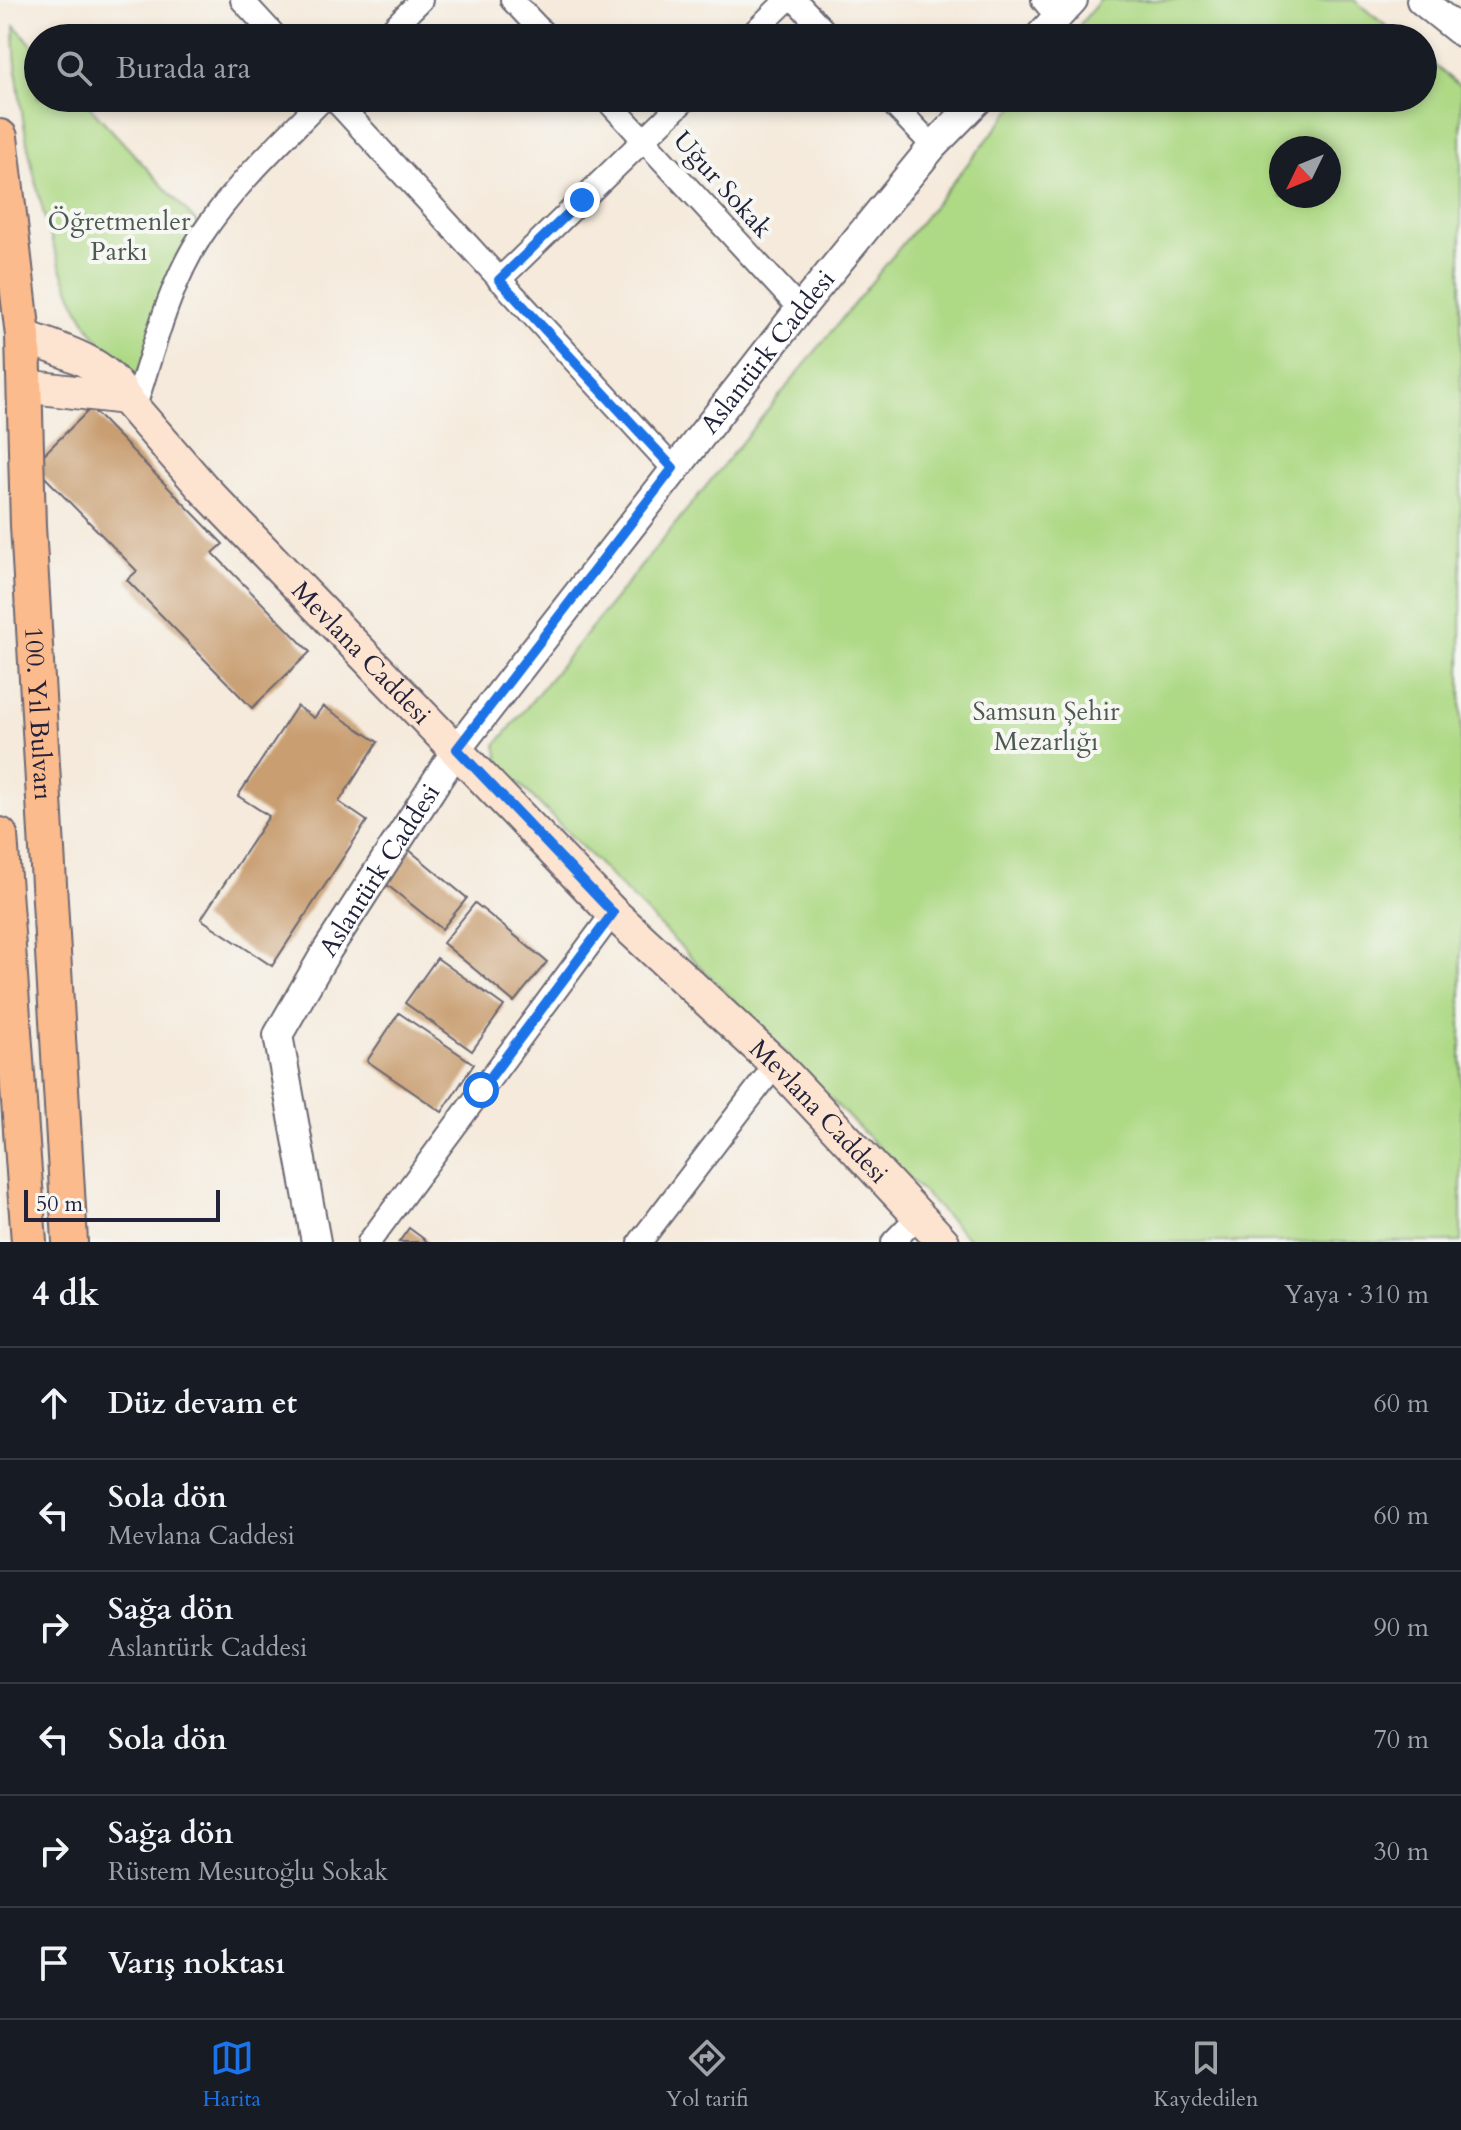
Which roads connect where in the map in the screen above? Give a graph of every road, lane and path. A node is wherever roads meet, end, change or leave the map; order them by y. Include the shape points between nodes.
1 (242, 0) edge
2 (421, 0) edge
3 (512, 0) edge
4 (787, 0) edge
5 (795, 0) edge
6 (1421, 0) edge
7 (1058, 6) edge
8 (264, 24) edge
9 (397, 24) edge
10 (535, 24) edge
11 (762, 24) edge
12 (818, 24) edge
13 (1047, 24) edge
14 (1461, 32) edge
15 (310, 112) edge
16 (346, 112) edge
17 (618, 112) edge
18 (672, 112) edge
19 (900, 112) edge
20 (966, 112) edge
21 (0, 137) edge
22 (644, 139) junction
23 (933, 146) junction
24 (499, 280) junction
25 (800, 309) junction
26 (23, 336) junction
27 (12, 386) edge
28 (130, 404) junction
29 (673, 468) junction
30 (457, 749) junction
31 (0, 835) edge
32 (613, 913) junction
33 (776, 1064) junction
34 (9, 1078) edge
35 (918, 1216) junction
36 (29, 1242) edge
37 (70, 1242) edge
38 (316, 1242) edge
39 (369, 1242) edge
40 (640, 1242) edge
41 (893, 1242) edge
42 (943, 1242) edge

1 - 8 street
2 - 9 street
3 - 10 street
4 - 11 street
5 - 12 street
6 - 14 street
7 - 13 street
15 - 28 street via 238,185 199,238
16 - 24 street
17 - 22 street, Uğur Sokak
18 - 22 street
19 - 23 street
20 - 23 street, Aslantürk Caddesi
21 - 26 main road, 100. Yıl Bulvarı
22 - 24 street
22 - 25 street, Uğur Sokak
23 - 25 street, Aslantürk Caddesi
24 - 29 street
25 - 29 street, Aslantürk Caddesi
26 - 27 main road, 100. Yıl Bulvarı
26 - 28 main road, Mevlana Caddesi via 93,364 117,382
27 - 28 main road
27 - 37 main road, 100. Yıl Bulvarı via 28,526
28 - 30 main road, Mevlana Caddesi via 203,488
29 - 30 street, Aslantürk Caddesi
30 - 32 main road, Mevlana Caddesi
30 - 38 street, Aslantürk Caddesi via 278,1035
31 - 34 main road
32 - 33 main road, Mevlana Caddesi
32 - 39 street
33 - 35 main road, Mevlana Caddesi
33 - 40 street
34 - 36 main road
35 - 41 street
35 - 42 main road, Mevlana Caddesi

